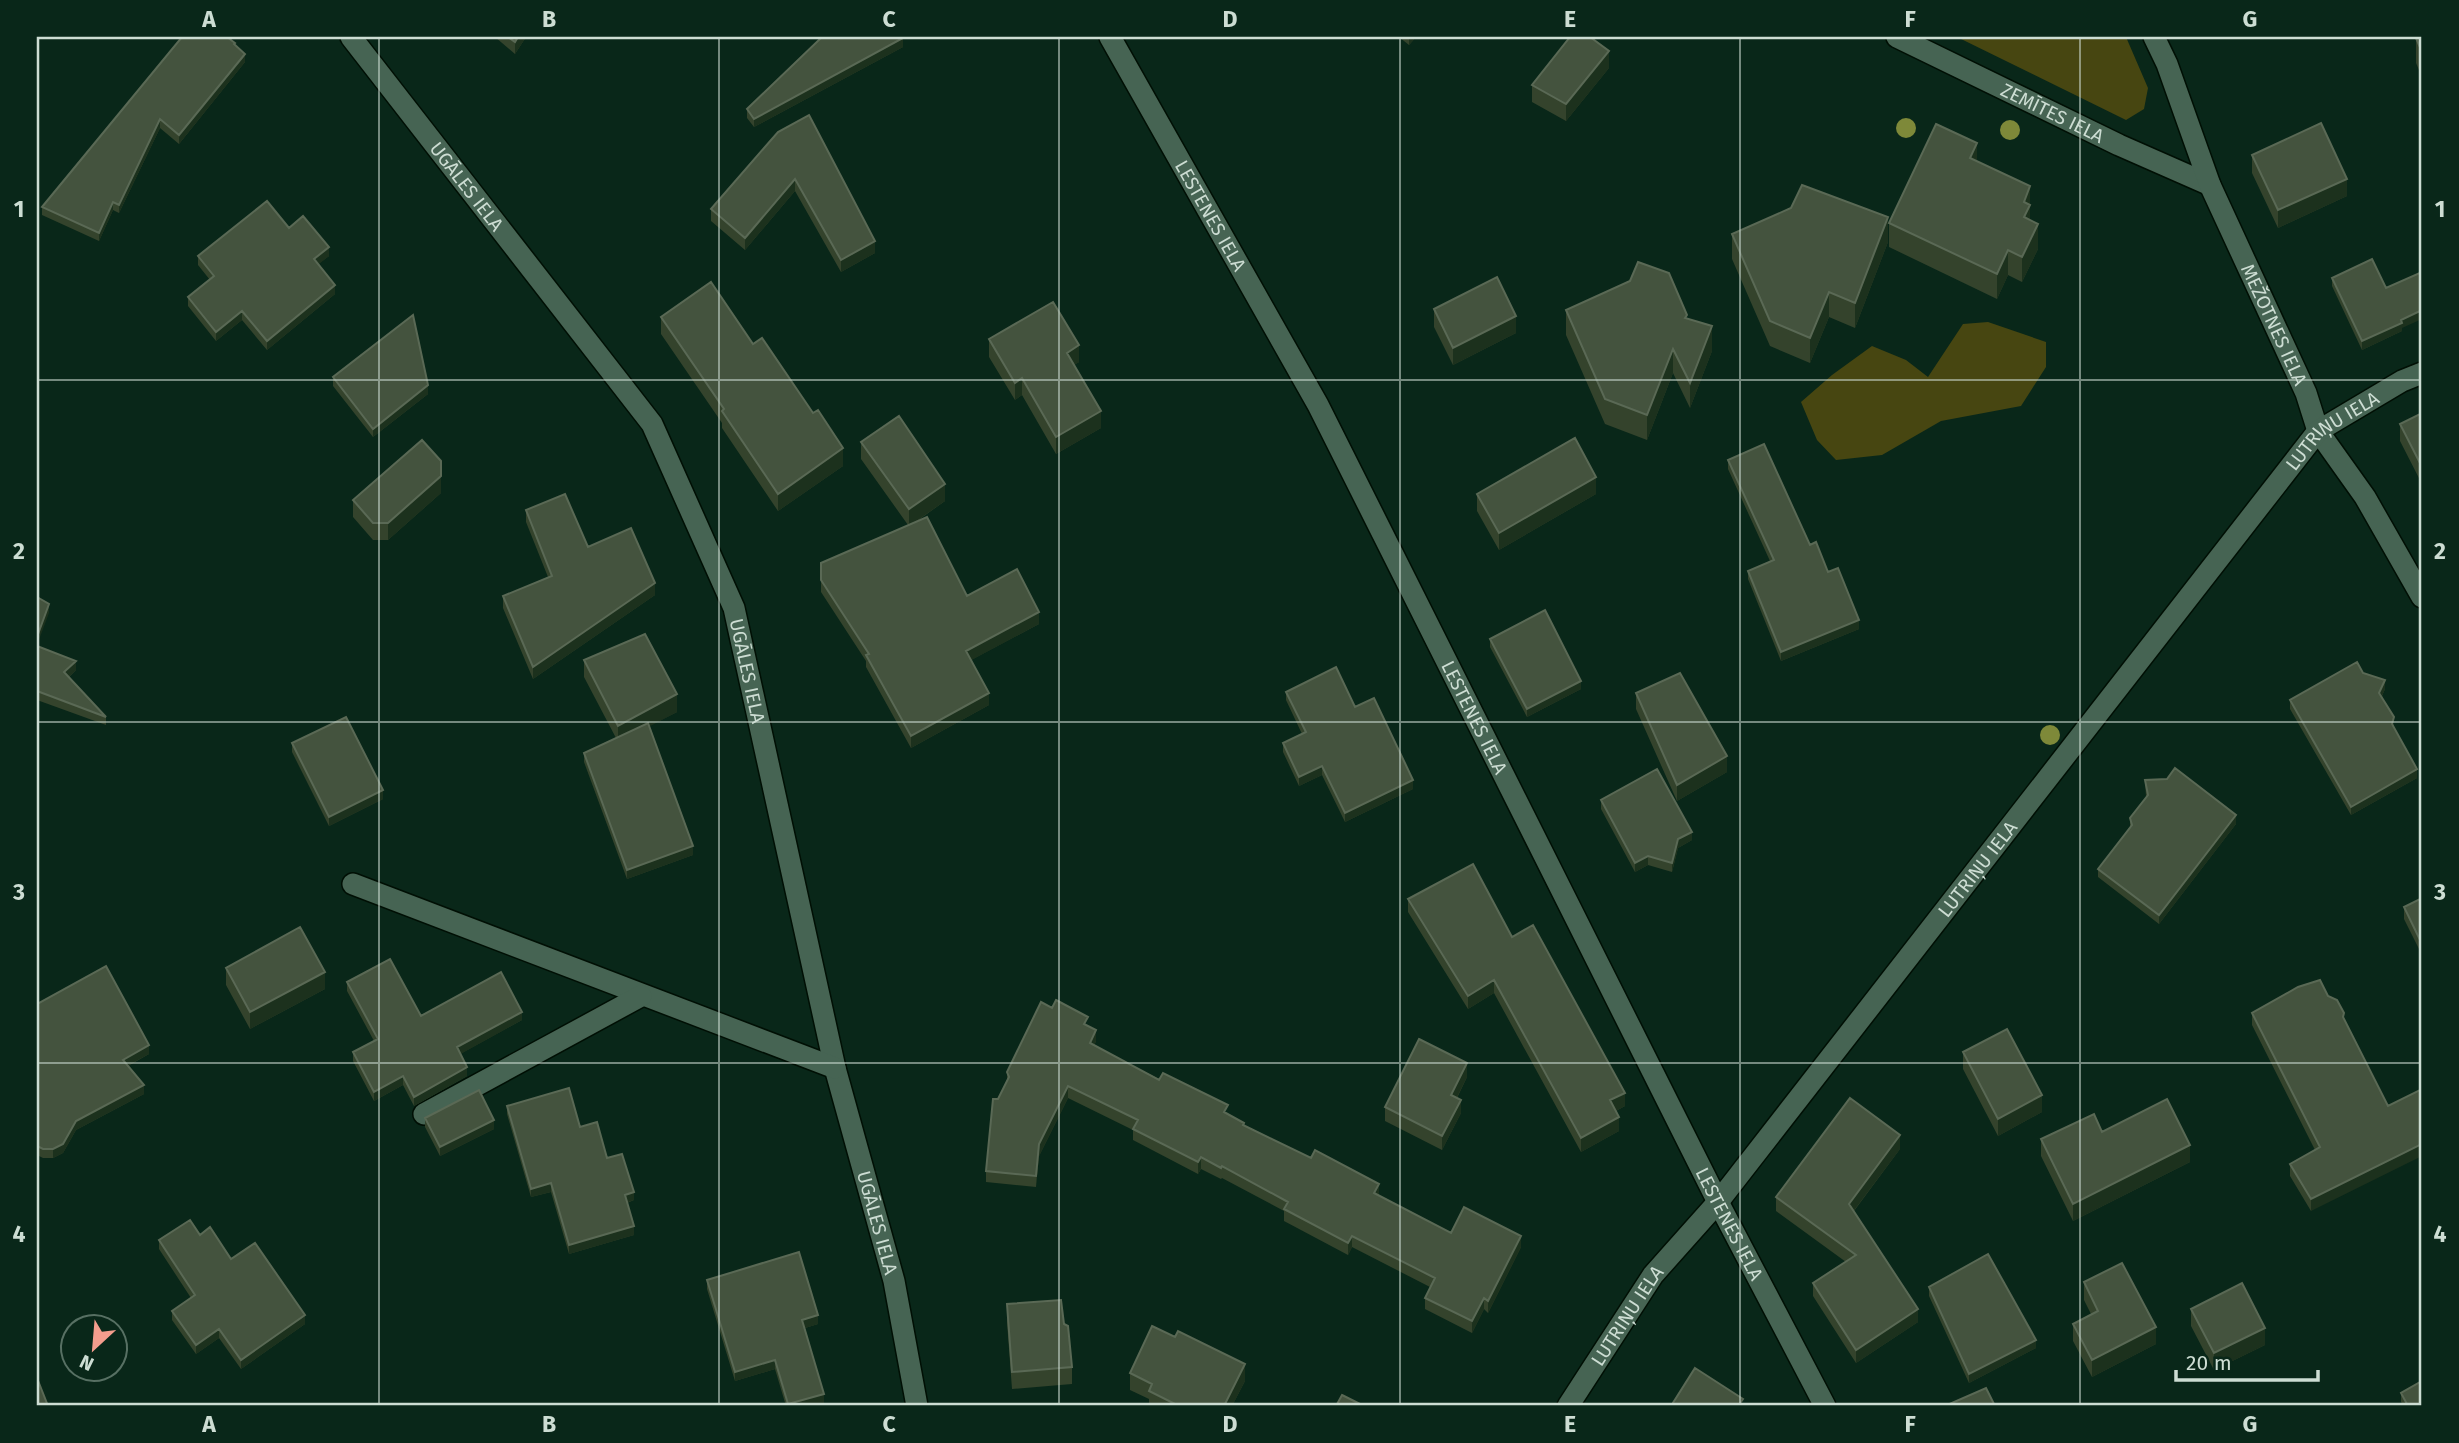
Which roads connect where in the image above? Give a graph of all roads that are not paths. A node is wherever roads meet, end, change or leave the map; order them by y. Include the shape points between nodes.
1 (351, 37) edge
2 (1110, 37) edge
3 (1898, 37) edge
4 (2154, 37) edge
5 (2210, 185) junction
6 (2422, 373) edge
7 (2318, 431) junction
8 (2422, 597) edge
9 (353, 884) dead end
10 (642, 996) junction
11 (835, 1068) junction
12 (424, 1114) dead end
13 (1718, 1202) junction
14 (917, 1406) edge
15 (1568, 1406) edge
16 (1825, 1406) edge

1 - 11 street, UGĀLES IELA via 652,425 734,608
2 - 13 street, LESTENES IELA via 1318,405
3 - 5 street, ZEMĪTES IELA
4 - 5 street, MEŽOTNES IELA
5 - 7 street, MEŽOTNES IELA
6 - 7 street, LUTRIŅU IELA
7 - 8 street, MEŽOTNES IELA via 2365,497
7 - 13 street, LUTRIŅU IELA
9 - 10 street
10 - 11 street
10 - 12 street
11 - 14 street, UGĀLES IELA via 894,1281
13 - 15 street, LUTRIŅU IELA via 1653,1275
13 - 16 street, LESTENES IELA

